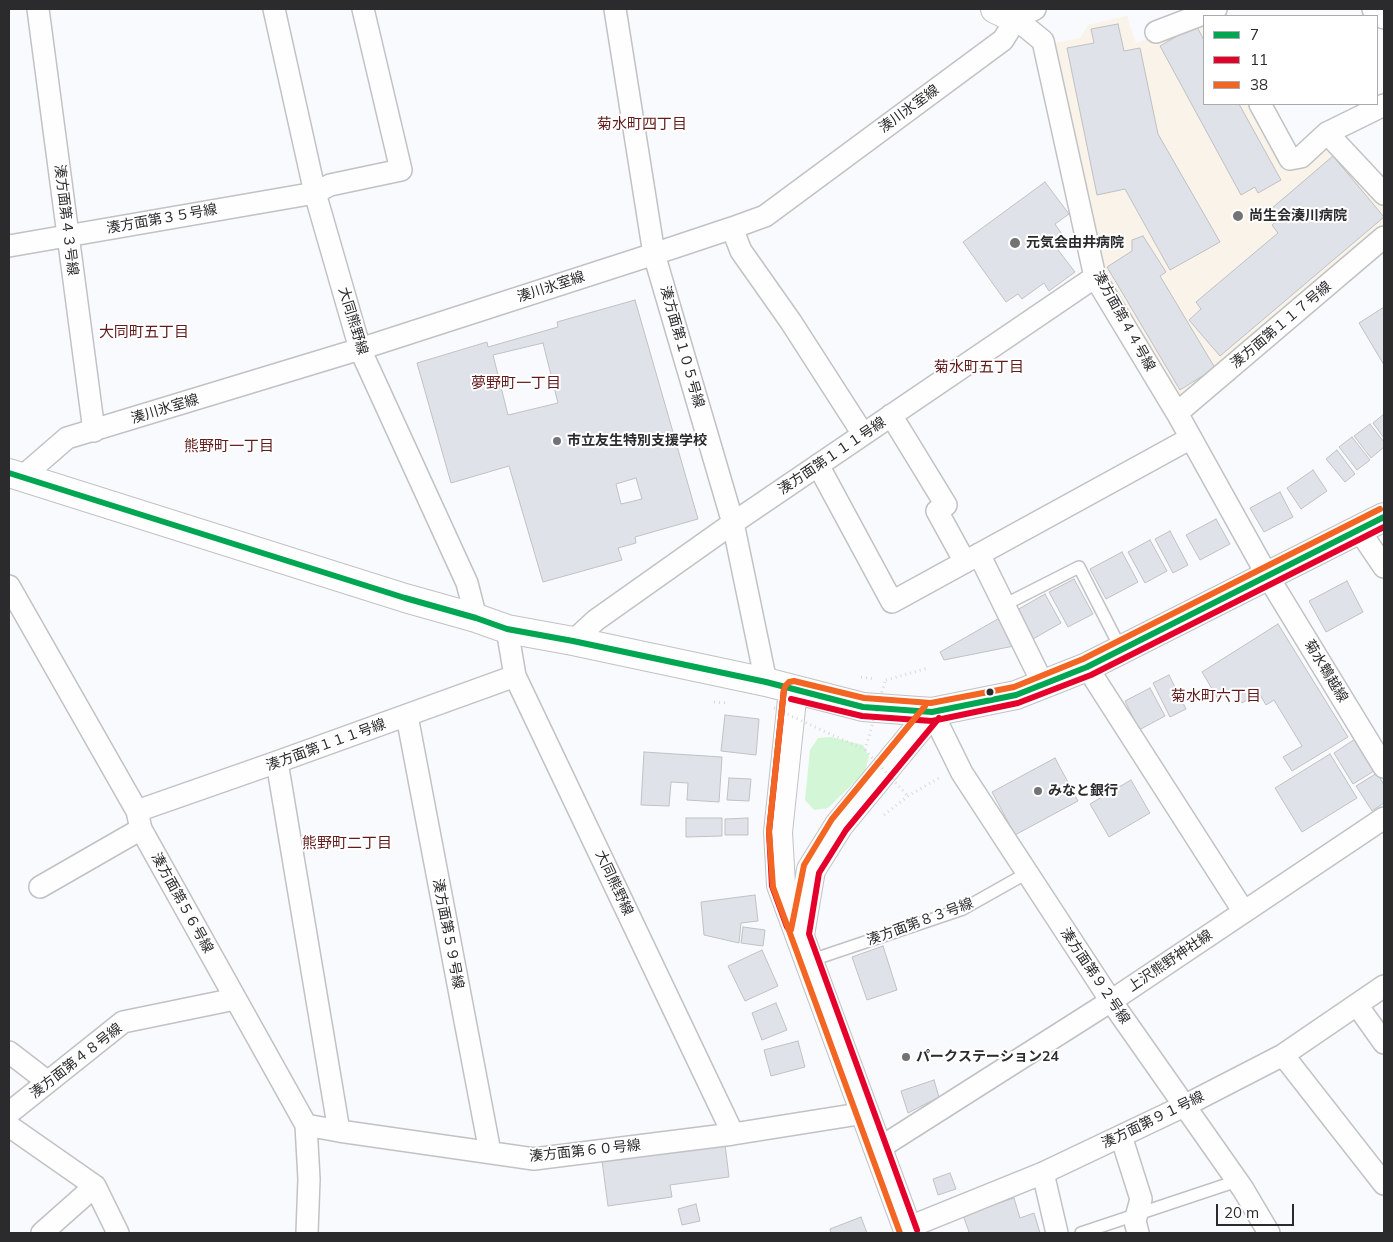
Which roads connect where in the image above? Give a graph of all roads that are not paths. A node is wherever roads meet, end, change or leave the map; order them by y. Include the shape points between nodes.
1 (38, 9) edge
2 (274, 9) edge
3 (363, 9) edge
4 (615, 9) edge
5 (1373, 9) edge
6 (1015, 11) edge
7 (1203, 16) edge
8 (1384, 18) edge
9 (1156, 32) dead end
10 (1261, 105) edge
11 (1384, 105) edge
12 (1326, 133) junction
13 (315, 193) junction
14 (1384, 194) edge
15 (732, 228) junction
16 (68, 235) junction
17 (1384, 237) edge
18 (9, 246) edge
19 (654, 254) junction
20 (1095, 277) junction
21 (360, 349) junction
22 (1177, 413) junction
23 (891, 416) junction
24 (94, 431) junction
25 (863, 434) junction
26 (1191, 438) junction
27 (818, 465) junction
28 (15, 475) edge
29 (1384, 517) edge
30 (733, 523) junction
31 (1359, 530) junction
32 (972, 558) junction
33 (1384, 567) edge
34 (1268, 575) junction
35 (9, 586) edge
36 (1004, 605) junction
37 (476, 618) junction
38 (507, 628) junction
39 (573, 641) junction
40 (1122, 649) junction
41 (1087, 667) junction
42 (515, 676) junction
43 (766, 682) junction
44 (1043, 684) junction
45 (793, 690) junction
46 (932, 712) junction
47 (407, 716) junction
48 (277, 762) junction
49 (1384, 767) edge
50 (1384, 818) edge
51 (139, 820) junction
52 (1027, 874) junction
53 (40, 887) dead end
54 (1244, 912) junction
55 (800, 935) junction
56 (809, 961) junction
57 (1384, 986) edge
58 (235, 999) junction
59 (1111, 1001) junction
60 (1357, 1005) junction
61 (1384, 1043) edge
62 (9, 1052) edge
63 (1284, 1055) junction
64 (48, 1082) junction
65 (1184, 1106) junction
66 (9, 1113) edge
67 (865, 1113) junction
68 (306, 1125) junction
69 (9, 1126) edge
70 (339, 1131) junction
71 (733, 1134) junction
72 (1121, 1136) junction
73 (878, 1149) junction
74 (490, 1152) junction
75 (1043, 1173) junction
76 (1237, 1180) junction
77 (1384, 1184) edge
78 (94, 1186) junction
79 (1137, 1224) edge
80 (908, 1230) edge
81 (42, 1233) edge
82 (118, 1233) edge
83 (307, 1233) edge
84 (1057, 1233) edge
85 (1081, 1233) edge
86 (1269, 1233) edge

1 - 16 street, 湊方面第４３号線
2 - 13 street, 大同熊野線
3 - 13 street, 湊方面第３５号線 via 401,170 330,185
4 - 19 street, 湊方面第１０５号線
5 - 8 street
6 - 15 street, 湊川氷室線 via 1003,40 765,216
6 - 20 street, 湊方面第４４号線 via 1043,41
7 - 9 street
10 - 12 street via 1290,159 1302,157
11 - 12 street
12 - 14 street
13 - 16 street, 湊方面第３５号線
13 - 21 street, 大同熊野線
15 - 19 street, 湊川氷室線
15 - 25 street via 741,251
16 - 18 street, 湊方面第３５号線
16 - 24 street, 湊方面第４３号線
17 - 22 street, 湊方面第１１７号線
19 - 21 street, 湊川氷室線
19 - 30 street, 湊方面第１０５号線
20 - 22 street, 湊方面第４４号線
20 - 23 street, 湊方面第１１１号線
21 - 24 street, 湊川氷室線
21 - 37 street, 大同熊野線 via 467,583
22 - 26 street, 湊方面第４４号線
23 - 25 street, 湊方面第１１１号線
23 - 32 street via 946,505 937,511
24 - 28 street, 湊川氷室線 via 67,438
25 - 27 street, 湊方面第１１１号線
26 - 32 street
26 - 34 street, 湊方面第４４号線
27 - 30 street, 湊方面第１１１号線
27 - 32 street via 892,602
28 - 37 main road
29 - 31 main road
30 - 39 street, 湊方面第１１１号線 via 596,620
30 - 43 street, 湊方面第１０５号線
31 - 33 street
31 - 34 main road
32 - 36 street
34 - 40 main road
34 - 49 street, 菊水鵯越線
35 - 51 street, 湊方面第５６号線
36 - 40 lane via 1079,567
36 - 44 street
37 - 38 main road
38 - 39 main road
38 - 42 street, 大同熊野線
39 - 43 main road
40 - 41 main road
41 - 44 main road
41 - 54 street
42 - 47 street, 湊方面第１１１号線
42 - 71 street, 大同熊野線
43 - 45 main road
44 - 46 main road via 1016,695
45 - 46 main road via 863,706
45 - 55 main road via 778,832 781,885
46 - 52 street, 湊方面第９２号線 via 962,773
46 - 55 main road via 839,825 811,870
47 - 48 street, 湊方面第１１１号線
47 - 74 street, 湊方面第５９号線
48 - 51 street, 湊方面第１１１号線
48 - 70 street
50 - 54 street, 上沢熊野神社線
51 - 53 street, 湊方面第１１１号線
51 - 58 street, 湊方面第５６号線
52 - 56 lane, 湊方面第８３号線 via 963,909
52 - 59 street, 湊方面第９２号線
54 - 59 street, 上沢熊野神社線
55 - 56 main road
56 - 67 main road
57 - 60 street, 湊方面第９１号線
58 - 64 street, 湊方面第４８号線 via 123,1022
58 - 68 street, 湊方面第５６号線
59 - 65 street, 湊方面第９２号線
59 - 73 street, 上沢熊野神社線
60 - 61 street
60 - 63 street, 湊方面第９１号線
62 - 64 street
63 - 65 street, 湊方面第９１号線
63 - 77 street
64 - 66 street, 湊方面第４８号線
65 - 72 street, 湊方面第９１号線
65 - 76 street, 湊方面第９２号線
67 - 71 street, 湊方面第６０号線
67 - 73 main road
68 - 70 street, 湊方面第６０号線
68 - 83 street, 湊方面第５６号線
69 - 78 street
70 - 74 street, 湊方面第６０号線
71 - 74 street, 湊方面第６０号線 via 534,1159
72 - 75 street, 湊方面第９１号線
72 - 79 street via 1141,1199
73 - 80 main road
75 - 80 street, 湊方面第９１号線
75 - 84 street
76 - 79 lane
76 - 86 street, 湊方面第９２号線
78 - 81 street
78 - 82 street
79 - 85 lane

